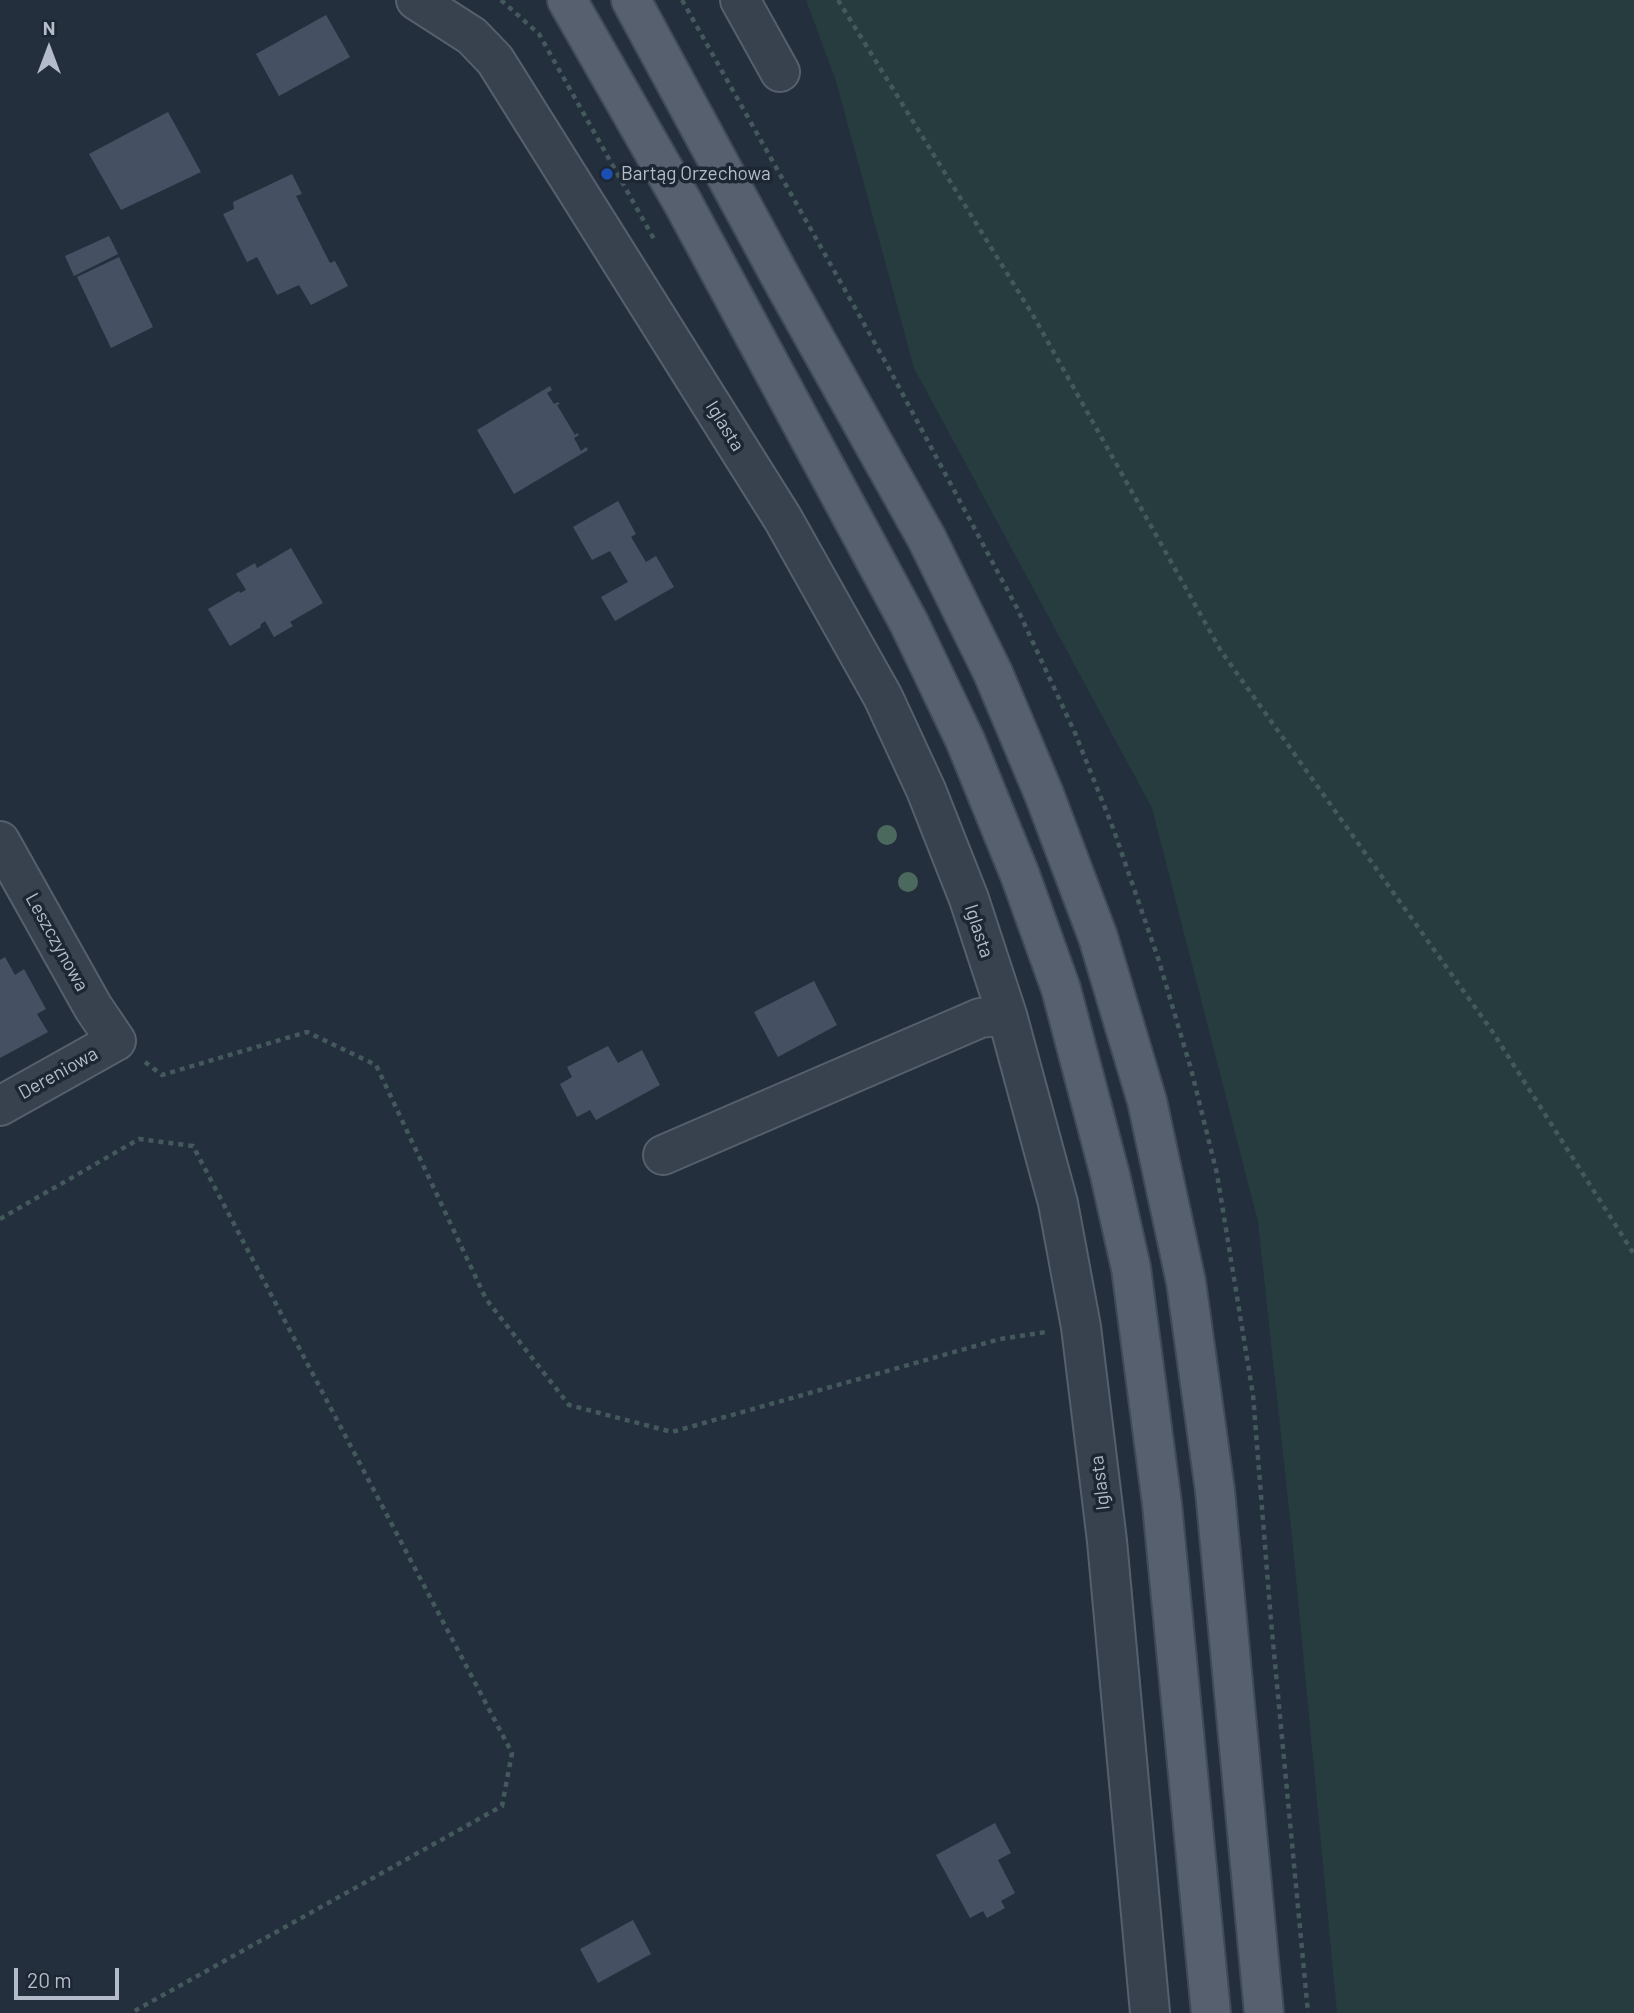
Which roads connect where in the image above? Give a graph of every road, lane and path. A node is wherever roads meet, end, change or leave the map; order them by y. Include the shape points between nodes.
1 (415, 0) edge
2 (500, 0) edge
3 (567, 0) edge
4 (631, 0) edge
5 (740, 0) edge
6 (838, 0) edge
7 (780, 72) dead end
8 (624, 264) junction
9 (0, 841) edge
10 (1007, 1015) junction
11 (116, 1041) junction
12 (0, 1106) edge
13 (663, 1155) dead end
14 (0, 1219) edge
15 (1634, 1255) edge
16 (1082, 1327) junction
17 (131, 2013) edge
18 (1150, 2013) edge
19 (1211, 2013) edge
20 (1264, 2013) edge

1 - 8 street, Iglasta via 472,36 495,60
2 - 8 path via 539,34 656,242
3 - 19 main road via 683,203 909,622 965,740 1061,989 1110,1175 1134,1293 1162,1504
4 - 20 main road via 933,551 993,673 1097,937 1147,1101 1186,1282 1214,1491
5 - 7 street
6 - 15 path via 1034,317 1221,651 1492,1031
8 - 10 street, Iglasta via 783,519 883,697 969,899
9 - 11 street, Leszczynowa
10 - 13 street via 981,1018
10 - 16 street, Iglasta via 1058,1203
11 - 12 street, Dereniowa
11 - 16 path via 162,1075 307,1032 376,1065 486,1299 569,1405 672,1432 1000,1339
14 - 17 path via 139,1139 193,1146 512,1753 502,1806
16 - 18 street, Iglasta via 1109,1555

